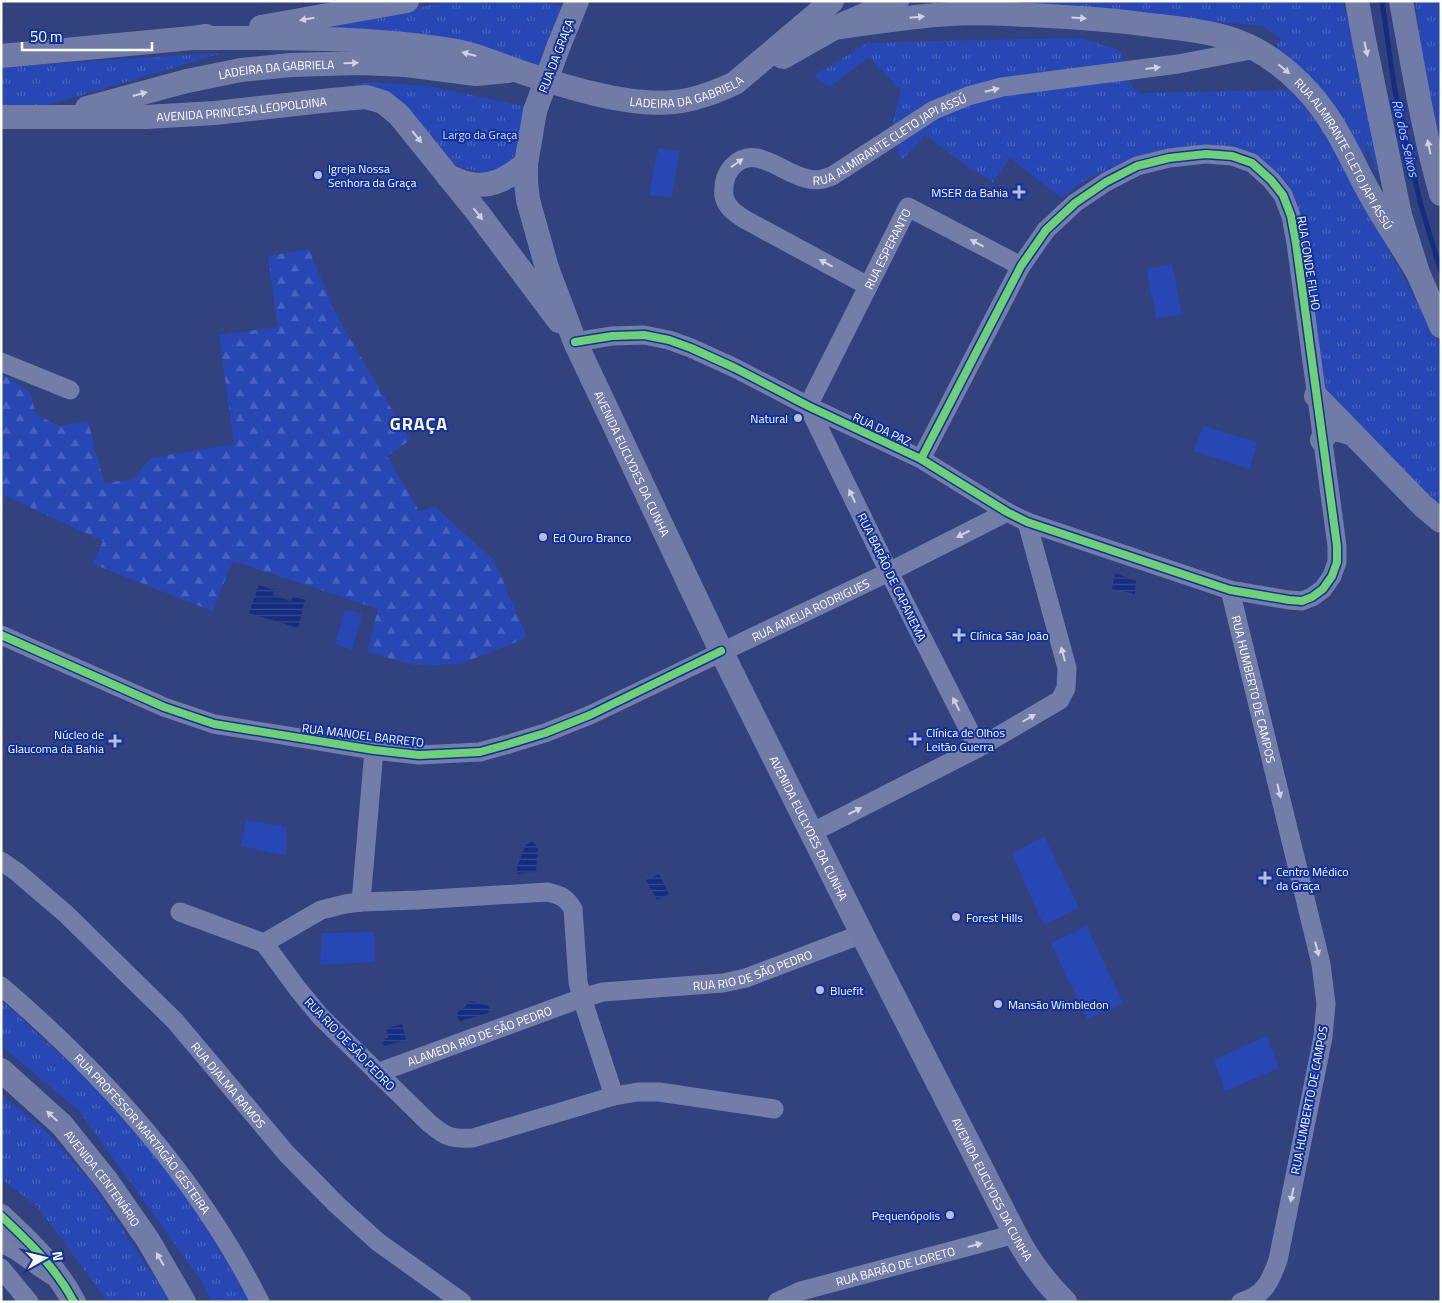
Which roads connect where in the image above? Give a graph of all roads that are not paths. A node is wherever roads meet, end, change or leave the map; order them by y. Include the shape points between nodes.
1 (406, 1) edge
2 (832, 1) edge
3 (897, 1) edge
4 (1357, 1) edge
5 (1401, 1) edge
6 (575, 2) edge
7 (834, 28) junction
8 (192, 38) junction
9 (1256, 49) junction
10 (1, 56) edge
11 (515, 70) junction
12 (735, 83) junction
13 (1, 117) edge
14 (41, 117) junction
15 (526, 164) junction
16 (448, 176) junction
17 (1441, 194) edge
18 (1021, 266) junction
19 (1418, 273) junction
20 (868, 286) junction
21 (1441, 326) edge
22 (575, 342) junction
23 (1, 362) edge
24 (70, 390) dead end
25 (1316, 396) junction
26 (808, 406) junction
27 (1352, 434) junction
28 (1322, 440) junction
29 (921, 460) junction
30 (1007, 512) junction
31 (1441, 521) edge
32 (1027, 522) junction
33 (889, 572) junction
34 (1230, 590) junction
35 (1, 635) edge
36 (721, 652) junction
37 (978, 748) junction
38 (374, 750) junction
39 (811, 833) junction
40 (1, 861) edge
41 (362, 902) junction
42 (180, 912) dead end
43 (862, 934) junction
44 (264, 943) junction
45 (1, 986) edge
46 (582, 998) junction
47 (1, 1070) edge
48 (377, 1073) junction
49 (614, 1096) junction
50 (774, 1110) dead end
51 (1, 1216) edge
52 (1015, 1234) junction
53 (1, 1243) edge
54 (1, 1268) edge
55 (69, 1293) edge
56 (29, 1302) edge
57 (184, 1302) edge
58 (260, 1302) edge
59 (462, 1302) edge
60 (777, 1302) edge
61 (1064, 1302) edge
62 (1241, 1302) edge

1 -> 8 main road
2 - 12 main road, LADEIRA DA GABRIELA
3 - 7 main road
4 -> 19 main road via 1400,215
17 -> 5 main road
6 - 15 main road, RUA DA GRAÇA, bridge via 535,112
7 -> 9 main road, RUA ALMIRANTE CLETO JAPI ASSÚ via 951,14 1065,17 1195,31 1226,37
7 - 12 main road
8 - 10 main road
11 -> 8 main road, LADEIRA DA GABRIELA via 459,52 361,40
9 -> 19 main road, RUA ALMIRANTE CLETO JAPI ASSÚ via 1302,84 1324,111
20 -> 9 street, RUA ALMIRANTE CLETO JAPI ASSÚ via 731,210 724,198 724,181 738,160 750,157 763,159 807,179 822,180 934,110 968,96 1002,87 1178,64
11 - 12 main road, LADEIRA DA GABRIELA via 602,96 651,102 674,102 717,92
14 -> 11 main road, LADEIRA DA GABRIELA via 97,106 187,81 241,70 291,65 406,65 476,74
13 - 14 main road, AVENIDA PRINCESA LEOPOLDINA
14 -> 16 main road, AVENIDA PRINCESA LEOPOLDINA via 215,113 366,97 383,102 399,115
15 - 16 main road via 505,180 488,184 471,184
15 - 22 main road via 534,225
16 -> 22 main road
18 -> 20 street, RUA ESPERANTO via 908,207
18 - 25 street, RUA CONDE FILHO via 1046,230 1075,203 1137,166 1206,154 1232,156 1252,163 1271,180 1291,216
18 - 29 street, RUA CONDE FILHO
19 - 21 main road
20 - 26 street, RUA ESPERANTO
22 - 26 street, RUA DA PAZ via 644,335 670,340 735,368
22 - 36 main road, AVENIDA EUCLYDES DA CUNHA
23 - 24 street
25 - 27 main road
25 - 28 street, RUA CONDE FILHO
26 - 29 street, RUA DA PAZ
33 -> 26 street, RUA BARÃO DE CAPANEMA
27 - 28 main road via 1332,430
27 - 31 main road
28 - 34 street, RUA CONDE FILHO via 1337,546 1337,562 1332,576 1323,589 1302,601
29 - 30 street, RUA DA PAZ
30 - 32 street, RUA DA PAZ
30 -> 33 street, RUA AMELIA RODRIGUES
32 - 34 street, RUA DA PAZ
37 -> 32 street via 1060,700 1066,688 1067,668
33 - 36 street, RUA AMELIA RODRIGUES
37 -> 33 street, RUA BARÃO DE CAPANEMA
34 -> 62 street, RUA HUMBERTO DE CAMPOS via 1321,964 1326,1004 1323,1036 1278,1260 1263,1291
35 - 38 street, RUA MANOEL BARRETO via 164,707 214,724
36 - 38 street, RUA MANOEL BARRETO via 590,715 509,744 480,752 452,754 419,755
36 - 39 main road, AVENIDA EUCLYDES DA CUNHA
39 -> 37 street
38 - 41 street
39 - 43 main road, AVENIDA EUCLYDES DA CUNHA
40 - 59 street, RUA DJALMA RAMOS via 66,914 175,1021 286,1153 336,1204 378,1242
41 - 44 street via 321,910
41 - 46 street via 557,894 568,900 573,909
42 - 44 street
43 - 46 street, RUA RIO DE SÃO PEDRO via 746,978 603,992
43 - 52 main road, AVENIDA EUCLYDES DA CUNHA
44 - 48 street, RUA RIO DE SÃO PEDRO via 320,1016
45 - 58 street, RUA PROFESSOR MARTAGÃO GESTEIRA via 98,1075 144,1127 189,1184 225,1238
46 - 48 street, ALAMEDA RIO DE SÃO PEDRO
46 - 49 street
57 -> 47 main road, AVENIDA CENTENÁRIO via 108,1181 62,1125
48 - 49 street, RUA RIO DE SÃO PEDRO via 442,1134 458,1138 486,1135
49 - 50 street, RUA RIO DE SÃO PEDRO via 659,1092
51 - 55 main road via 28,1241
60 -> 52 street, RUA BARÃO DE LORETO via 802,1291
52 - 61 main road, AVENIDA EUCLYDES DA CUNHA via 1034,1265
53 - 55 street via 15,1250
54 - 56 street

